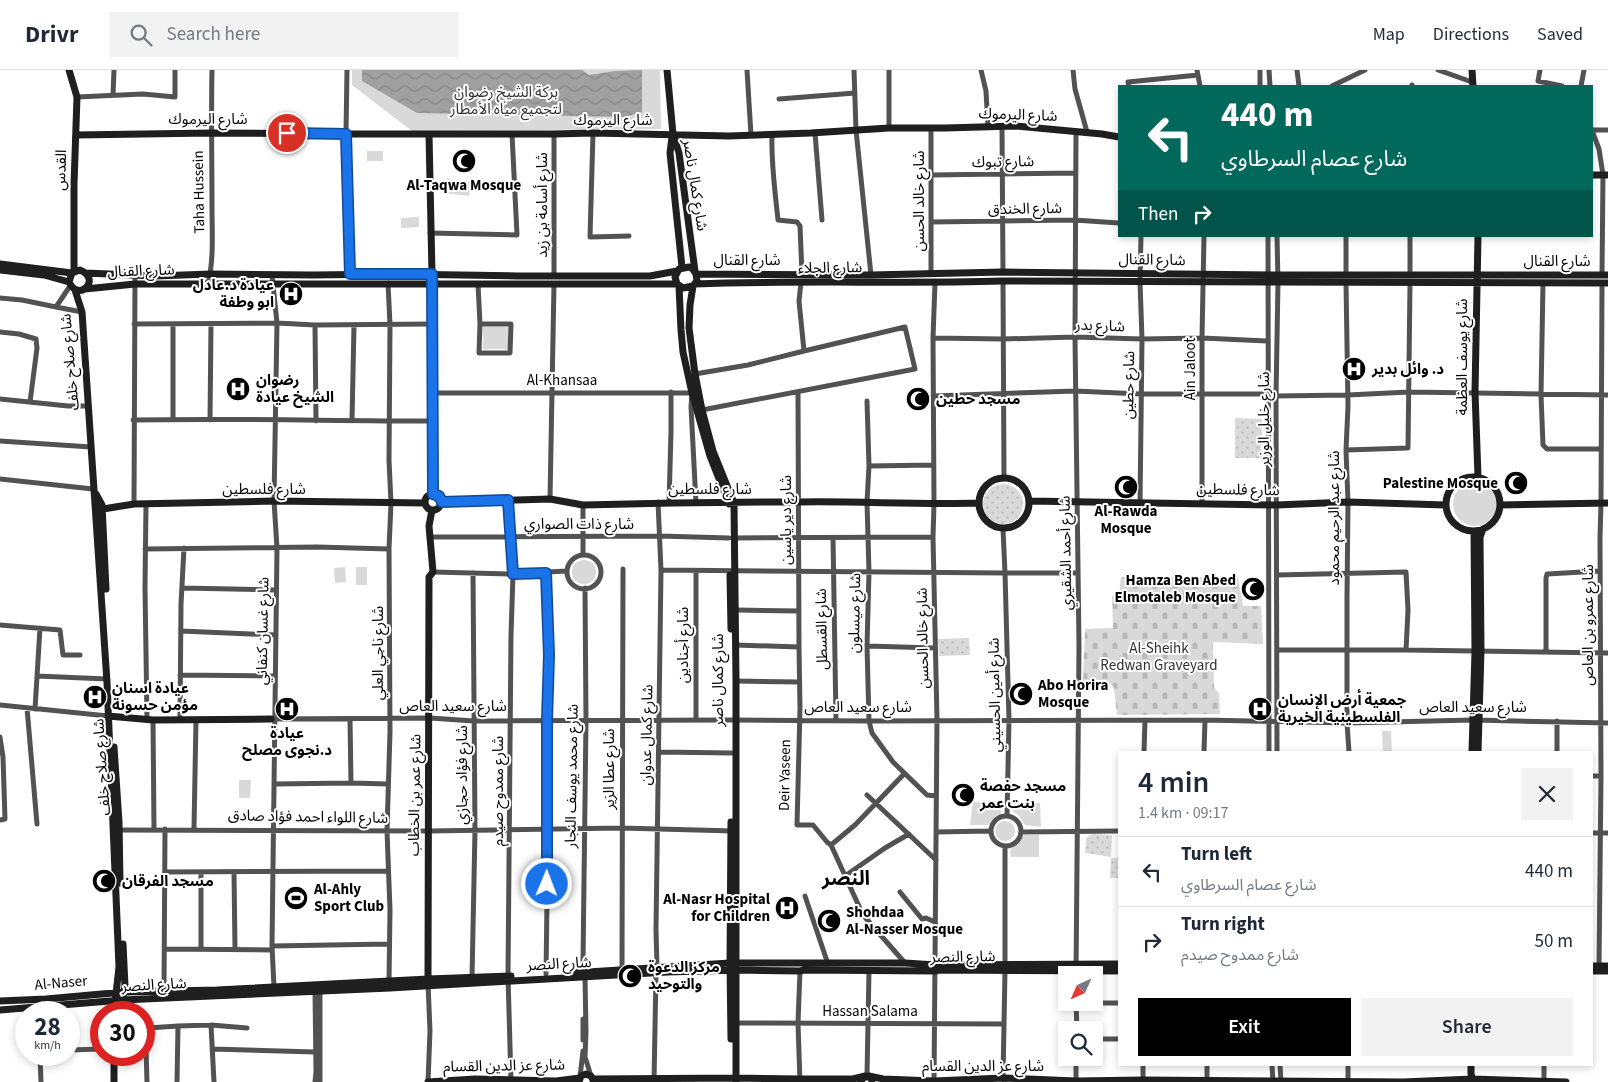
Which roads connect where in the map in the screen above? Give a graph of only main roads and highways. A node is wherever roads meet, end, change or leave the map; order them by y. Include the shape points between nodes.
1 (70, 70) edge
2 (667, 70) edge
3 (1472, 70) edge
4 (1472, 84) edge
5 (429, 134) junction
6 (673, 134) junction
7 (76, 135) junction
8 (1118, 137) edge
9 (1478, 237) edge
10 (0, 264) edge
11 (679, 269) junction
12 (0, 270) edge
13 (73, 272) junction
14 (695, 272) junction
15 (86, 273) junction
16 (432, 274) junction
17 (1605, 275) edge
18 (1140, 278) junction
19 (1269, 278) junction
20 (1278, 278) junction
21 (1477, 278) junction
22 (135, 280) junction
23 (554, 280) junction
24 (934, 283) joint
25 (1605, 283) edge
26 (432, 284) junction
27 (678, 285) junction
28 (694, 285) junction
29 (71, 286) junction
30 (85, 289) junction
31 (1478, 477) junction
32 (94, 490) junction
33 (433, 494) junction
34 (1030, 501) junction
35 (442, 502) junction
36 (425, 503) junction
37 (731, 503) junction
38 (979, 503) junction
39 (1605, 503) edge
40 (1446, 505) junction
41 (1500, 505) junction
42 (102, 510) junction
43 (432, 510) junction
44 (1483, 529) junction
45 (1474, 531) junction
46 (732, 571) junction
47 (1478, 651) junction
48 (110, 717) junction
49 (273, 720) road end
50 (733, 720) junction
51 (1476, 720) junction
52 (1472, 751) edge
53 (1478, 751) edge
54 (734, 831) junction
55 (1118, 964) edge
56 (1102, 966) edge
57 (1595, 966) edge
58 (1608, 966) edge
59 (733, 967) junction
60 (936, 968) junction
61 (1058, 968) edge
62 (656, 970) junction
63 (1103, 970) edge
64 (1118, 971) edge
65 (1593, 971) edge
66 (1608, 971) edge
67 (583, 974) junction
68 (509, 978) junction
69 (428, 982) junction
70 (115, 992) junction
71 (124, 992) junction
72 (118, 1000) junction
73 (0, 1001) edge
74 (0, 1010) edge
75 (114, 1066) edge
76 (1471, 1066) edge
77 (1476, 1066) edge
78 (867, 1078) edge
79 (592, 1079) edge
80 (579, 1080) edge
81 (733, 1080) edge
82 (1004, 1080) edge
83 (1477, 1080) edge
84 (511, 1081) edge
85 (654, 1081) edge
86 (800, 1081) edge
87 (934, 1081) edge
88 (1076, 1081) edge
89 (1143, 1081) edge
90 (1207, 1081) edge
91 (1273, 1081) edge
92 (114, 1082) edge
93 (428, 1082) edge
94 (1281, 1082) edge
95 (1311, 1082) edge
96 (1327, 1082) edge
97 (1348, 1082) edge
98 (1544, 1082) edge
99 (1566, 1082) edge

1 - 7 main road, القدس via 77,97
2 - 6 main road, شارع كمال ناصر
3 - 4 main road
5 - 6 main road, شارع اليرموك
5 - 7 main road, شارع اليرموك via 211,132
5 - 16 main road
6 - 8 main road, شارع اليرموك via 751,135 1015,126
6 - 11 main road, شارع كمال ناصر via 670,153
6 - 14 main road, شارع كمال ناصر via 679,153
7 - 13 main road, القدس
9 - 21 main road, شارع يوسف العظمة
10 - 13 main road
11 - 14 main road via 689,267
11 - 23 main road, شارع القنال via 650,276
11 - 27 main road via 675,277
12 - 29 main road via 44,275
13 - 15 main road via 80,270
13 - 29 main road
14 - 18 main road, شارع القنال via 871,275 1003,272
14 - 28 main road
15 - 22 main road, شارع القنال
15 - 30 main road via 89,283
16 - 22 main road, شارع القنال via 211,274
16 - 23 main road, شارع القنال
16 - 26 main road
17 - 21 main road, شارع القنال
18 - 19 main road, شارع القنال via 1204,274
18 - 19 main road, شارع القنال via 1203,282
18 - 24 main road, شارع القنال
19 - 20 main road, شارع القنال
20 - 21 main road, شارع القنال via 1410,274
20 - 21 main road, شارع القنال via 1410,283
21 - 25 main road, شارع القنال
21 - 31 main road, شارع يوسف العظمة via 1475,392
22 - 26 main road, شارع القنال via 208,284
22 - 30 main road, شارع القنال
23 - 26 main road, شارع القنال
23 - 27 main road, شارع القنال
24 - 28 main road, شارع الجلاء
26 - 33 main road
27 - 28 main road via 686,289
27 - 37 main road, شارع كمال ناصر via 683,352 692,393 710,456
28 - 37 main road, شارع كمال ناصر via 690,328 702,410
29 - 30 main road
29 - 32 main road, شارع صلاح خلف via 82,312
31 - 40 main road via 1455,483
31 - 41 main road via 1494,487
32 - 42 main road, شارع صلاح خلف
32 - 48 main road, شارع صلاح خلف
33 - 35 main road
33 - 36 main road
34 - 38 main road via 1022,485 1004,478 986,485
34 - 38 main road via 1022,521 1003,529 986,521
34 - 40 main road, شارع فلسطين
35 - 37 main road, شارع فلسطين
35 - 43 main road via 439,508
36 - 42 main road, شارع فلسطين via 274,501 134,504
36 - 43 main road
37 - 38 main road, شارع فلسطين
37 - 46 main road, شارع كمال ناصر
39 - 41 main road
40 - 45 main road via 1456,526
41 - 44 main road via 1496,518
42 - 48 main road, شارع صلاح خلف
43 - 69 main road, شارع عمر بن الخطاب via 429,526 433,572 429,577
44 - 45 main road
44 - 47 main road via 1480,538
45 - 47 main road
46 - 50 main road, شارع كمال ناصر
46 - 50 main road, شارع كمال ناصر via 736,610
47 - 51 main road
48 - 49 main road, شارع سعيد العاص
48 - 70 main road, شارع صلاح خلف via 119,967
48 - 71 main road, شارع صلاح خلف via 119,830
50 - 54 main road, شارع كمال ناصر
50 - 54 main road, شارع كمال ناصر
51 - 52 main road
51 - 53 main road
54 - 59 main road, شارع كمال ناصر
55 - 56 main road, شارع النصر
57 - 58 main road
59 - 60 main road, شارع النصر via 800,971
59 - 60 main road, شارع النصر via 905,963
59 - 62 main road, شارع النصر
59 - 81 main road, شارع كمال ناصر
59 - 81 main road, شارع كمال ناصر via 736,1023
60 - 61 main road, شارع النصر
62 - 67 main road, شارع النصر
62 - 67 main road, شارع النصر via 622,969
63 - 64 main road, شارع النصر
65 - 66 main road
67 - 68 main road, شارع النصر
67 - 68 main road, شارع النصر
68 - 69 main road, شارع النصر
68 - 69 main road, شارع النصر
69 - 71 main road, شارع النصر
69 - 72 main road, شارع النصر
70 - 71 main road, Al-Naser
70 - 72 main road, شارع صلاح خلف
70 - 73 main road, Al-Naser
71 - 72 main road, شارع صلاح خلف
72 - 74 main road, شارع النصر
75 - 92 main road
76 - 83 main road via 1471,1074
77 - 83 main road
78 - 86 main road, شارع عز الدين القسام
78 - 87 main road, شارع عز الدين القسام
79 - 80 main road, شارع عز الدين القسام via 584,1075
79 - 85 main road, شارع عز الدين القسام
80 - 84 main road, شارع عز الدين القسام
81 - 85 main road, شارع عز الدين القسام
81 - 86 main road, شارع عز الدين القسام
82 - 87 main road, شارع عز الدين القسام
82 - 88 main road, شارع عز الدين القسام
83 - 97 main road, شارع عز الدين القسام
83 - 98 main road, شارع عز الدين القسام
84 - 93 main road, شارع عز الدين القسام
88 - 89 main road, شارع عز الدين القسام
89 - 90 main road, شارع عز الدين القسام
90 - 91 main road, شارع عز الدين القسام
91 - 94 main road, شارع عز الدين القسام
94 - 95 main road, شارع عز الدين القسام
95 - 96 main road, شارع عز الدين القسام
96 - 97 main road, شارع عز الدين القسام
98 - 99 main road, شارع عز الدين القسام

